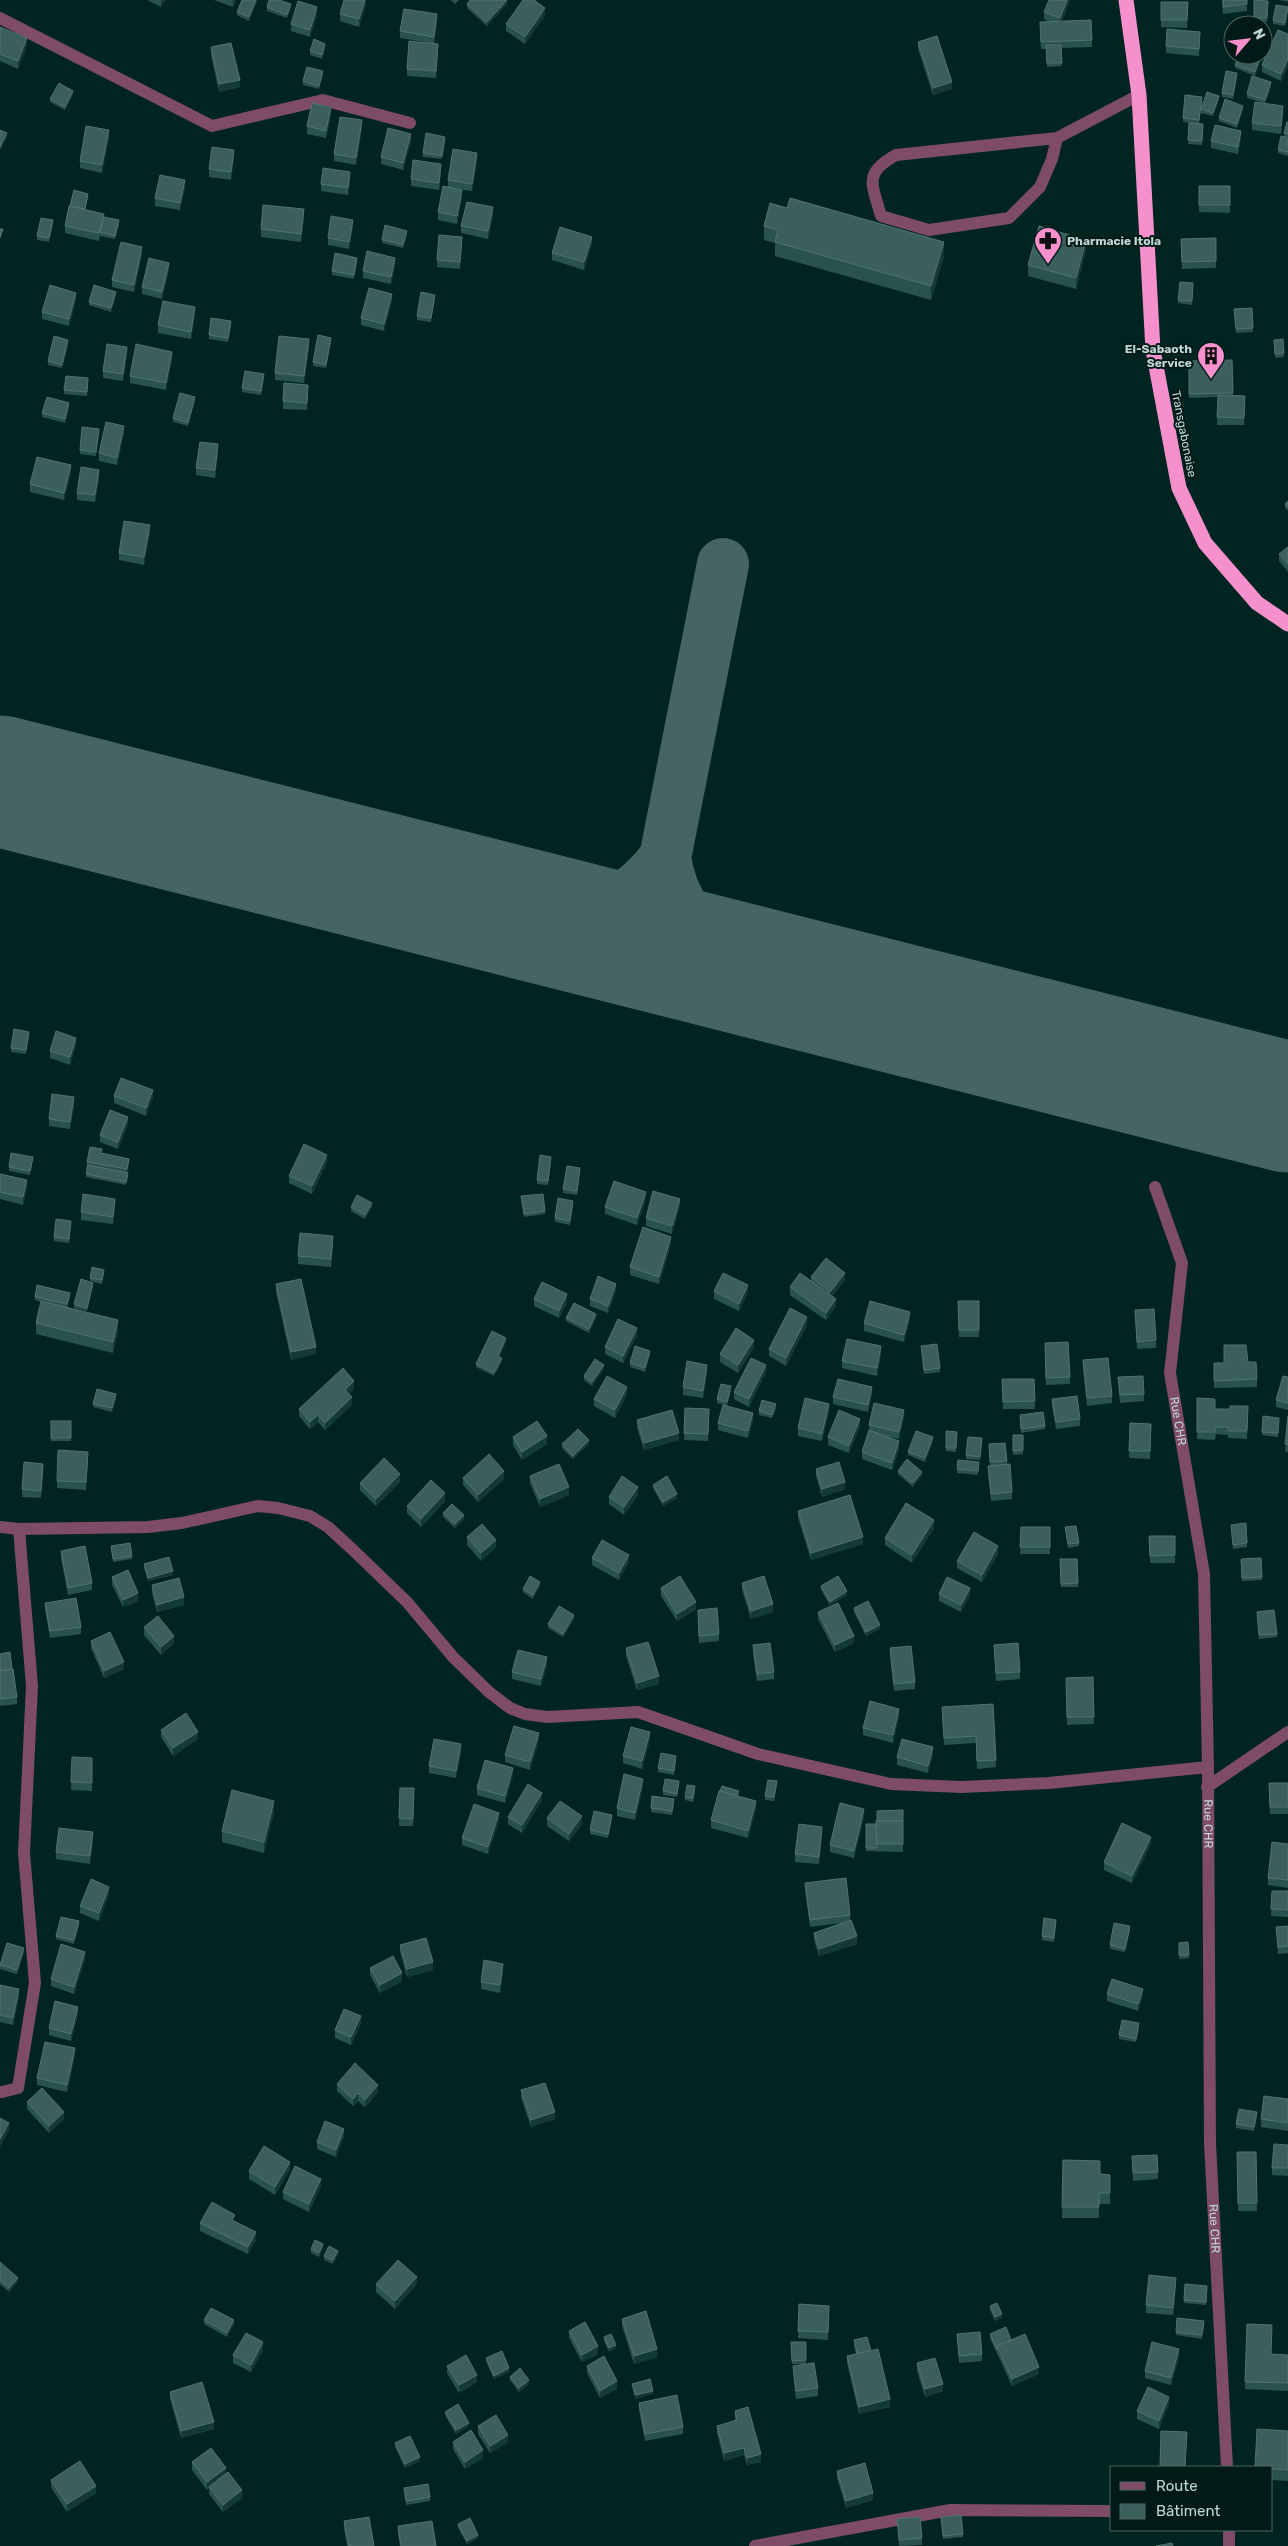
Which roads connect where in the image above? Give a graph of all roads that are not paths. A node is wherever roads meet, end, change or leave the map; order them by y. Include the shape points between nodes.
1 (1126, 0) edge
2 (0, 18) edge
3 (1139, 95) junction
4 (410, 123) dead end
5 (1057, 138) junction
6 (1288, 624) edge
7 (1154, 1187) dead end
8 (0, 1527) edge
9 (19, 1529) junction
10 (1288, 1732) edge
11 (1208, 1767) junction
12 (1208, 1787) junction
13 (2, 2092) dead end
14 (1227, 2466) edge
15 (1110, 2512) edge
16 (1229, 2531) edge
17 (755, 2546) edge
18 (1230, 2546) edge

1 - 3 highway, Transgabonaise
2 - 4 street via 212,126 323,100
3 - 5 street
3 - 6 highway, Transgabonaise via 1153,350 1179,488 1205,543 1257,603
5 - 5 street via 896,155 879,164 871,182 880,216 929,230 1009,218 1040,187
7 - 11 street, Rue CHR via 1182,1263 1170,1373 1204,1574
8 - 9 street
9 - 11 street via 148,1527 258,1506 310,1516 328,1527 407,1602 453,1657 489,1692 510,1708 525,1714 547,1717 638,1712 758,1754 891,1784 961,1787 1049,1783
9 - 13 street via 32,1686 24,1852 35,1983 18,2088
10 - 12 street
11 - 12 street, Rue CHR
12 - 14 street, Rue CHR via 1210,2144
15 - 17 street via 950,2510
16 - 18 street

